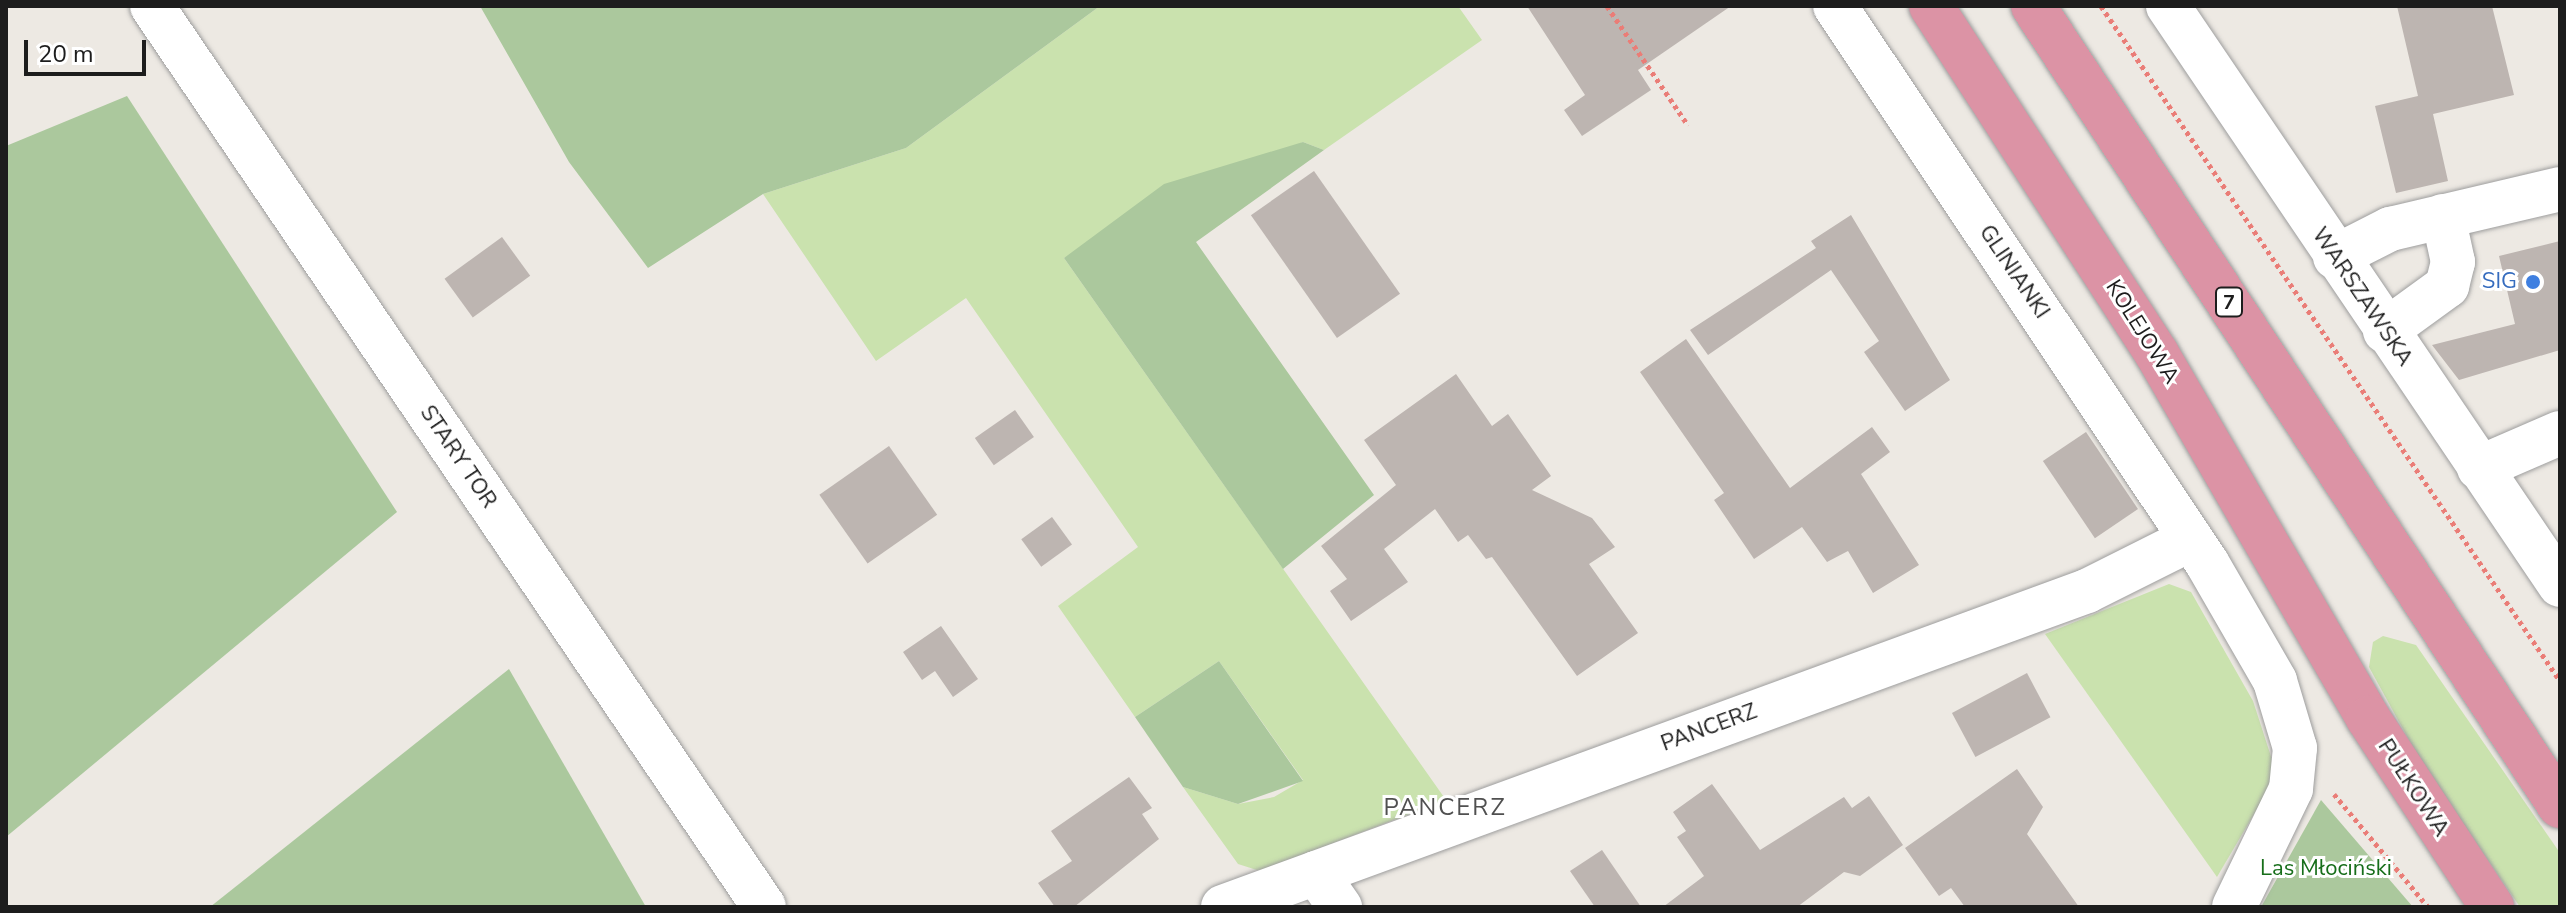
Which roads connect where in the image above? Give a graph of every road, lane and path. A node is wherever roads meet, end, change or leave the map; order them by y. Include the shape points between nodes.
1 (152, 6) edge
2 (1607, 6) edge
3 (1835, 6) edge
4 (1931, 6) edge
5 (2033, 6) edge
6 (2101, 6) edge
7 (2168, 6) edge
8 (1688, 125) dead end
9 (2560, 189) edge
10 (2443, 216) junction
11 (2335, 257) junction
12 (2385, 331) junction
13 (2560, 433) edge
14 (2479, 468) junction
15 (2191, 539) junction
16 (2560, 585) edge
17 (2339, 667) joint
18 (2560, 681) edge
19 (2295, 748) junction
20 (2560, 806) edge
21 (1328, 890) edge
22 (764, 907) edge
23 (1223, 907) edge
24 (2234, 907) edge
25 (2428, 907) edge
26 (2492, 907) edge

1 - 22 street, STARY TOR
2 - 8 path
3 - 15 street, GLINIANKI
4 - 17 highway, KOLEJOWA via 2157,354
5 - 20 highway, 7
6 - 18 path
7 - 11 street, WARSZAWSKA
9 - 10 street
10 - 11 street via 2390,229
10 - 12 street via 2453,262 2447,286
11 - 12 street, WARSZAWSKA
12 - 14 street, WARSZAWSKA
13 - 14 street
14 - 16 street, WARSZAWSKA
15 - 19 street, GLINIANKI via 2275,681
15 - 21 street, PANCERZ via 2087,591
17 - 26 highway, PUŁKOWA
19 - 24 street via 2284,809
19 - 25 path via 2313,751 2324,781
21 - 23 street, PANCERZ

